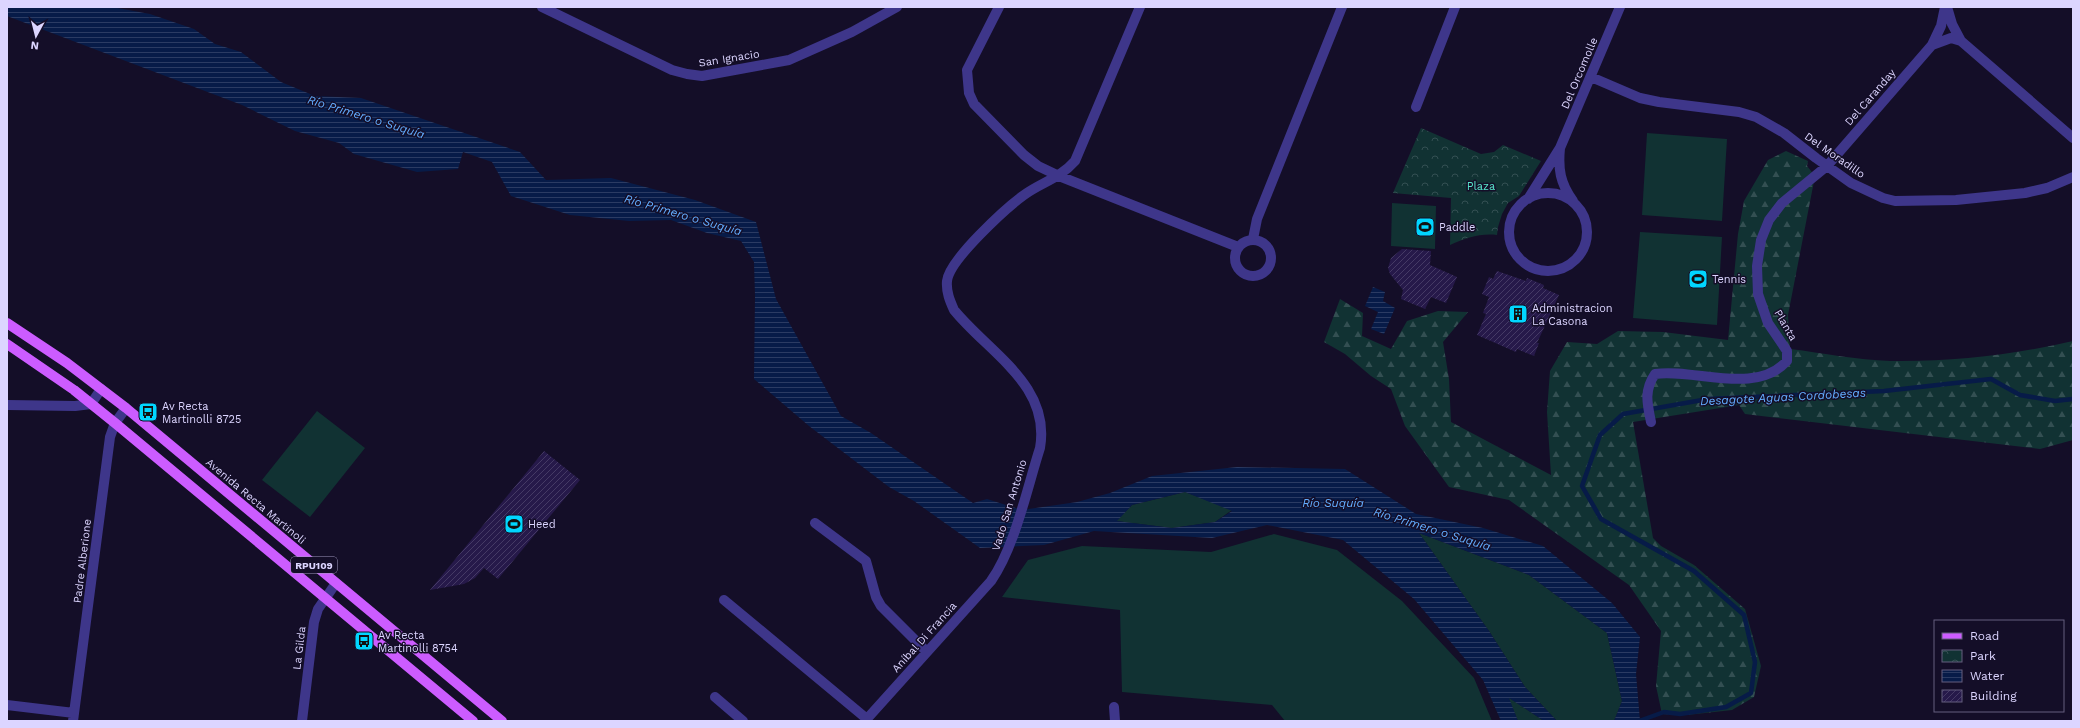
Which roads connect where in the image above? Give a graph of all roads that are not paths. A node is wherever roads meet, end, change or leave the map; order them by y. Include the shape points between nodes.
1 (542, 7) edge
2 (898, 7) edge
3 (999, 7) edge
4 (1140, 7) edge
5 (1342, 7) edge
6 (1455, 7) edge
7 (1620, 7) edge
8 (1946, 7) edge
9 (1961, 41) junction
10 (1932, 45) junction
11 (1591, 77) junction
12 (1416, 107) dead end
13 (2073, 138) edge
14 (1560, 148) junction
15 (1826, 166) junction
16 (1060, 176) junction
17 (2073, 177) edge
18 (1528, 199) junction
19 (1577, 206) junction
20 (1253, 239) junction
21 (1238, 248) junction
22 (7, 323) edge
23 (7, 344) edge
24 (101, 389) junction
25 (90, 404) junction
26 (7, 405) edge
27 (126, 408) junction
28 (1651, 421) dead end
29 (115, 423) junction
30 (815, 523) dead end
31 (1000, 568) joint
32 (336, 583) junction
33 (325, 598) junction
34 (724, 600) dead end
35 (926, 652) junction
36 (715, 697) dead end
37 (7, 705) edge
38 (1114, 707) dead end
39 (74, 717) edge
40 (866, 720) edge
41 (302, 721) edge
42 (473, 721) edge
43 (502, 721) edge
44 (743, 721) edge
45 (1115, 721) edge

1 - 2 street, San Ignacio via 672,70 702,76 789,60 852,32
3 - 16 street via 968,70 969,93 974,104 1024,155 1038,166
4 - 16 street, Vado San Antonio via 1074,161
5 - 20 street via 1257,219
6 - 12 street
7 - 11 street, Del Orcomolle
8 - 9 street
8 - 10 street, Del Caranday
9 - 10 street, Del Caranday via 1951,38
9 - 13 street
10 - 15 street, Del Caranday
11 - 14 street, Del Orcomolle
11 - 15 street, Del Moradillo via 1640,98 1739,112 1756,117 1784,133
14 - 18 street
14 - 19 street via 1560,179
15 - 17 street, Del Moradillo via 1863,189 1895,201 1956,200 2025,193 2047,188
15 - 28 street, Planta via 1782,203 1769,220 1761,240 1757,266 1758,294 1768,323 1787,352 1787,361 1781,368 1766,374 1736,379 1706,378 1668,372 1655,374 1648,384 1647,399
16 - 21 street
16 - 31 street, Vado San Antonio via 1025,194 1009,206 952,268 947,280 948,297 954,310 1029,389 1040,416 1040,448
18 - 19 street via 1540,194 1554,194 1566,198
18 - 19 street via 1512,218 1511,243 1517,255 1526,264 1549,271 1562,269 1573,263 1582,253 1587,229 1584,217
20 - 21 street via 1242,243
20 - 21 street via 1264,243 1271,253 1270,265 1262,274 1250,276 1240,270 1235,259
22 - 24 main road, Avenida Recta Martinoli / RPU109
23 - 25 main road, RPU109
24 - 25 street
24 - 27 main road, Avenida Recta Martinoli / RPU109
25 - 26 street
25 - 29 main road, RPU109
27 - 29 street, Padre Alberione
27 - 32 main road, Avenida Recta Martinoli / RPU109
29 - 33 main road, RPU109
29 - 39 street, Padre Alberione via 110,437
30 - 35 street via 866,561 881,606
31 - 35 street, Aníbal Di Francia via 992,581
32 - 33 street, La Gilda
32 - 43 main road, Avenida Recta Martinoli / RPU109
33 - 41 street, La Gilda via 314,622
33 - 42 main road, RPU109
34 - 40 street
35 - 40 street, Aníbal Di Francia
36 - 44 street
37 - 39 street
38 - 45 street

